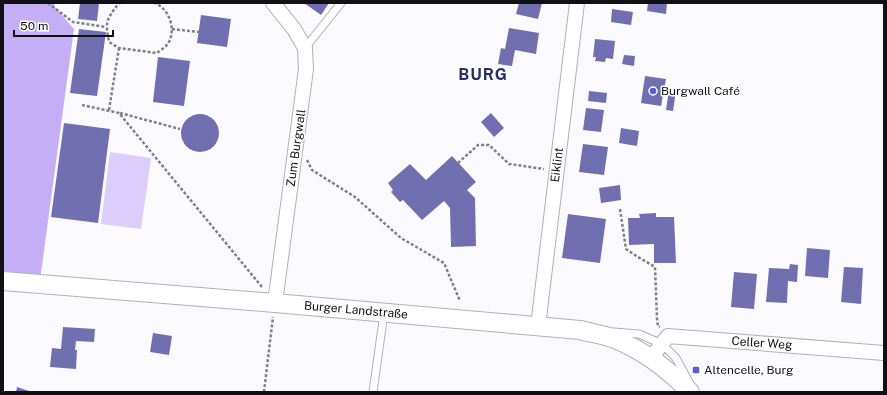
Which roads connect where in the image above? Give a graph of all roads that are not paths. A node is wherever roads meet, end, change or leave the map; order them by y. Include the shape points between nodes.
1 (273, 3) edge
2 (341, 3) edge
3 (577, 3) edge
4 (305, 48) junction
5 (3, 281) edge
6 (275, 303) junction
7 (384, 313) junction
8 (538, 326) junction
9 (657, 351) junction
10 (884, 353) edge
11 (373, 392) edge
12 (690, 392) edge
13 (695, 392) edge

1 - 4 street, Zum Burgwall via 294,29
2 - 4 lane
3 - 8 street, Eiklint
4 - 6 street, Zum Burgwall via 306,70
5 - 6 street, Burger Landstraße
6 - 7 street, Burger Landstraße
7 - 8 street, Burger Landstraße
7 - 11 lane
8 - 9 street, Burger Landstraße via 580,330
9 - 10 street, Celler Weg via 668,336
9 - 12 street, Burger Landstraße via 673,375
9 - 13 lane via 676,358

